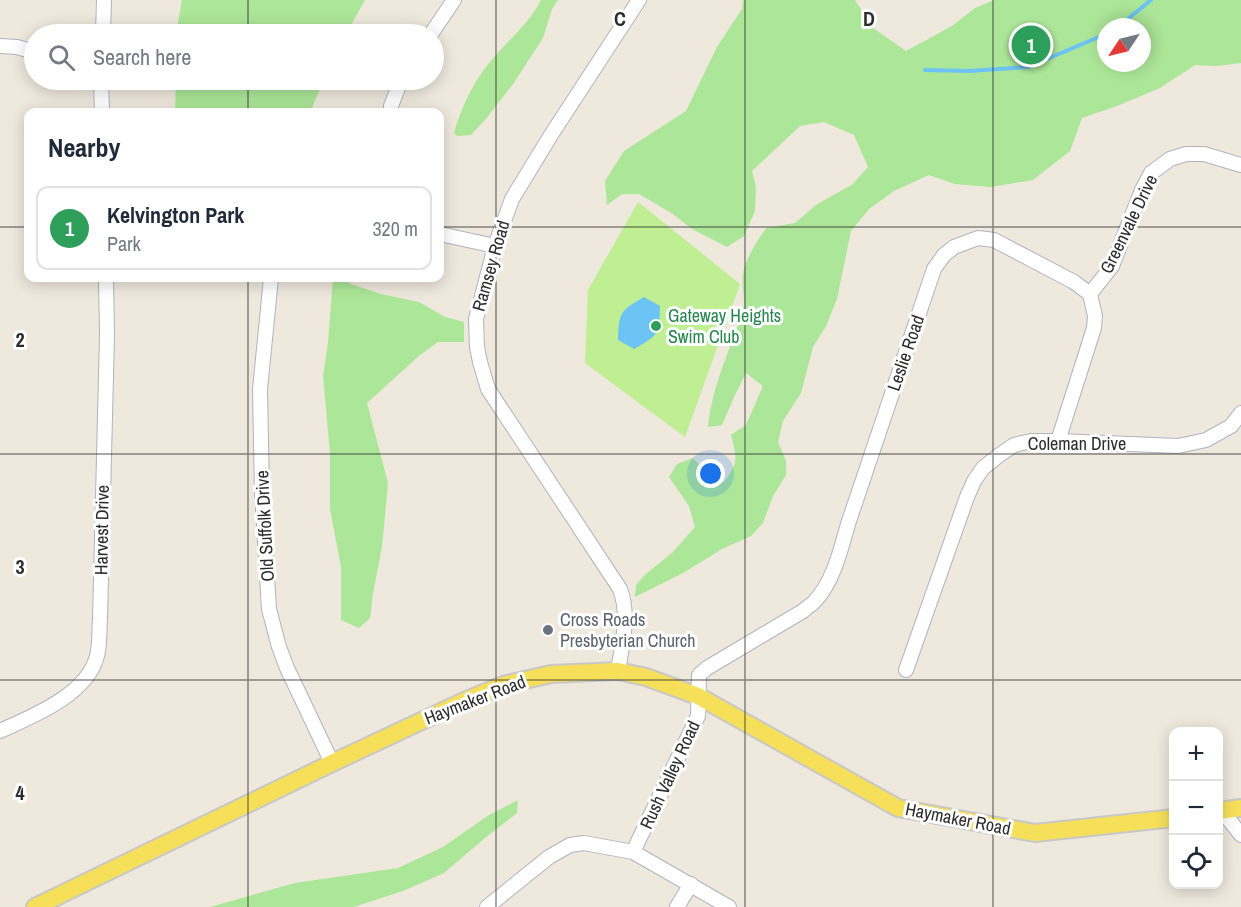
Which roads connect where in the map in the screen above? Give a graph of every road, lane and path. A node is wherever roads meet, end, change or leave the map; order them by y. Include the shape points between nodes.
1 (104, 0) edge
2 (454, 0) edge
3 (639, 0) edge
4 (103, 24) edge
5 (438, 24) edge
6 (0, 46) edge
7 (24, 49) edge
8 (102, 90) edge
9 (397, 90) edge
10 (102, 108) edge
11 (391, 108) edge
12 (1241, 165) edge
13 (444, 235) edge
14 (495, 246) junction
15 (106, 282) edge
16 (271, 282) edge
17 (1090, 294) junction
18 (1241, 413) edge
19 (1058, 441) junction
20 (906, 670) dead end
21 (618, 671) junction
22 (698, 696) junction
23 (0, 731) edge
24 (332, 763) junction
25 (1241, 808) edge
26 (1223, 811) edge
27 (1223, 814) edge
28 (1169, 818) edge
29 (1241, 835) edge
30 (633, 852) junction
31 (691, 884) junction
32 (35, 907) edge
33 (486, 907) edge
34 (677, 907) edge
35 (729, 907) edge

1 - 4 street
2 - 5 street
3 - 14 street, Ramsey Road via 512,199
6 - 7 street
8 - 10 street
9 - 11 street
12 - 17 street, Greenvale Drive via 1204,154 1186,154 1151,172 1112,266
13 - 14 street
14 - 21 street, Ramsey Road via 476,319 480,362 488,389 620,589 625,624
15 - 23 street, Harvest Drive via 97,657 88,676 65,698
16 - 24 street, Old Suffolk Drive via 260,389 269,609 287,668
17 - 19 street via 1094,328
17 - 22 street, Leslie Road via 994,240 978,238 944,255 934,269 837,564 824,588 802,611 707,668 699,675
18 - 19 street, Coleman Drive via 1231,426 1206,440 1178,446
19 - 20 street, Coleman Drive via 1014,445 983,468 974,481
21 - 22 main road, Haymaker Road
21 - 24 main road, Haymaker Road via 551,674 503,685
22 - 28 main road, Haymaker Road via 898,808 1035,833
22 - 30 street, Rush Valley Road via 698,716
24 - 32 main road, Haymaker Road
25 - 26 main road
27 - 29 street
30 - 31 street
30 - 33 street via 584,843 570,845
31 - 34 street
31 - 35 street

